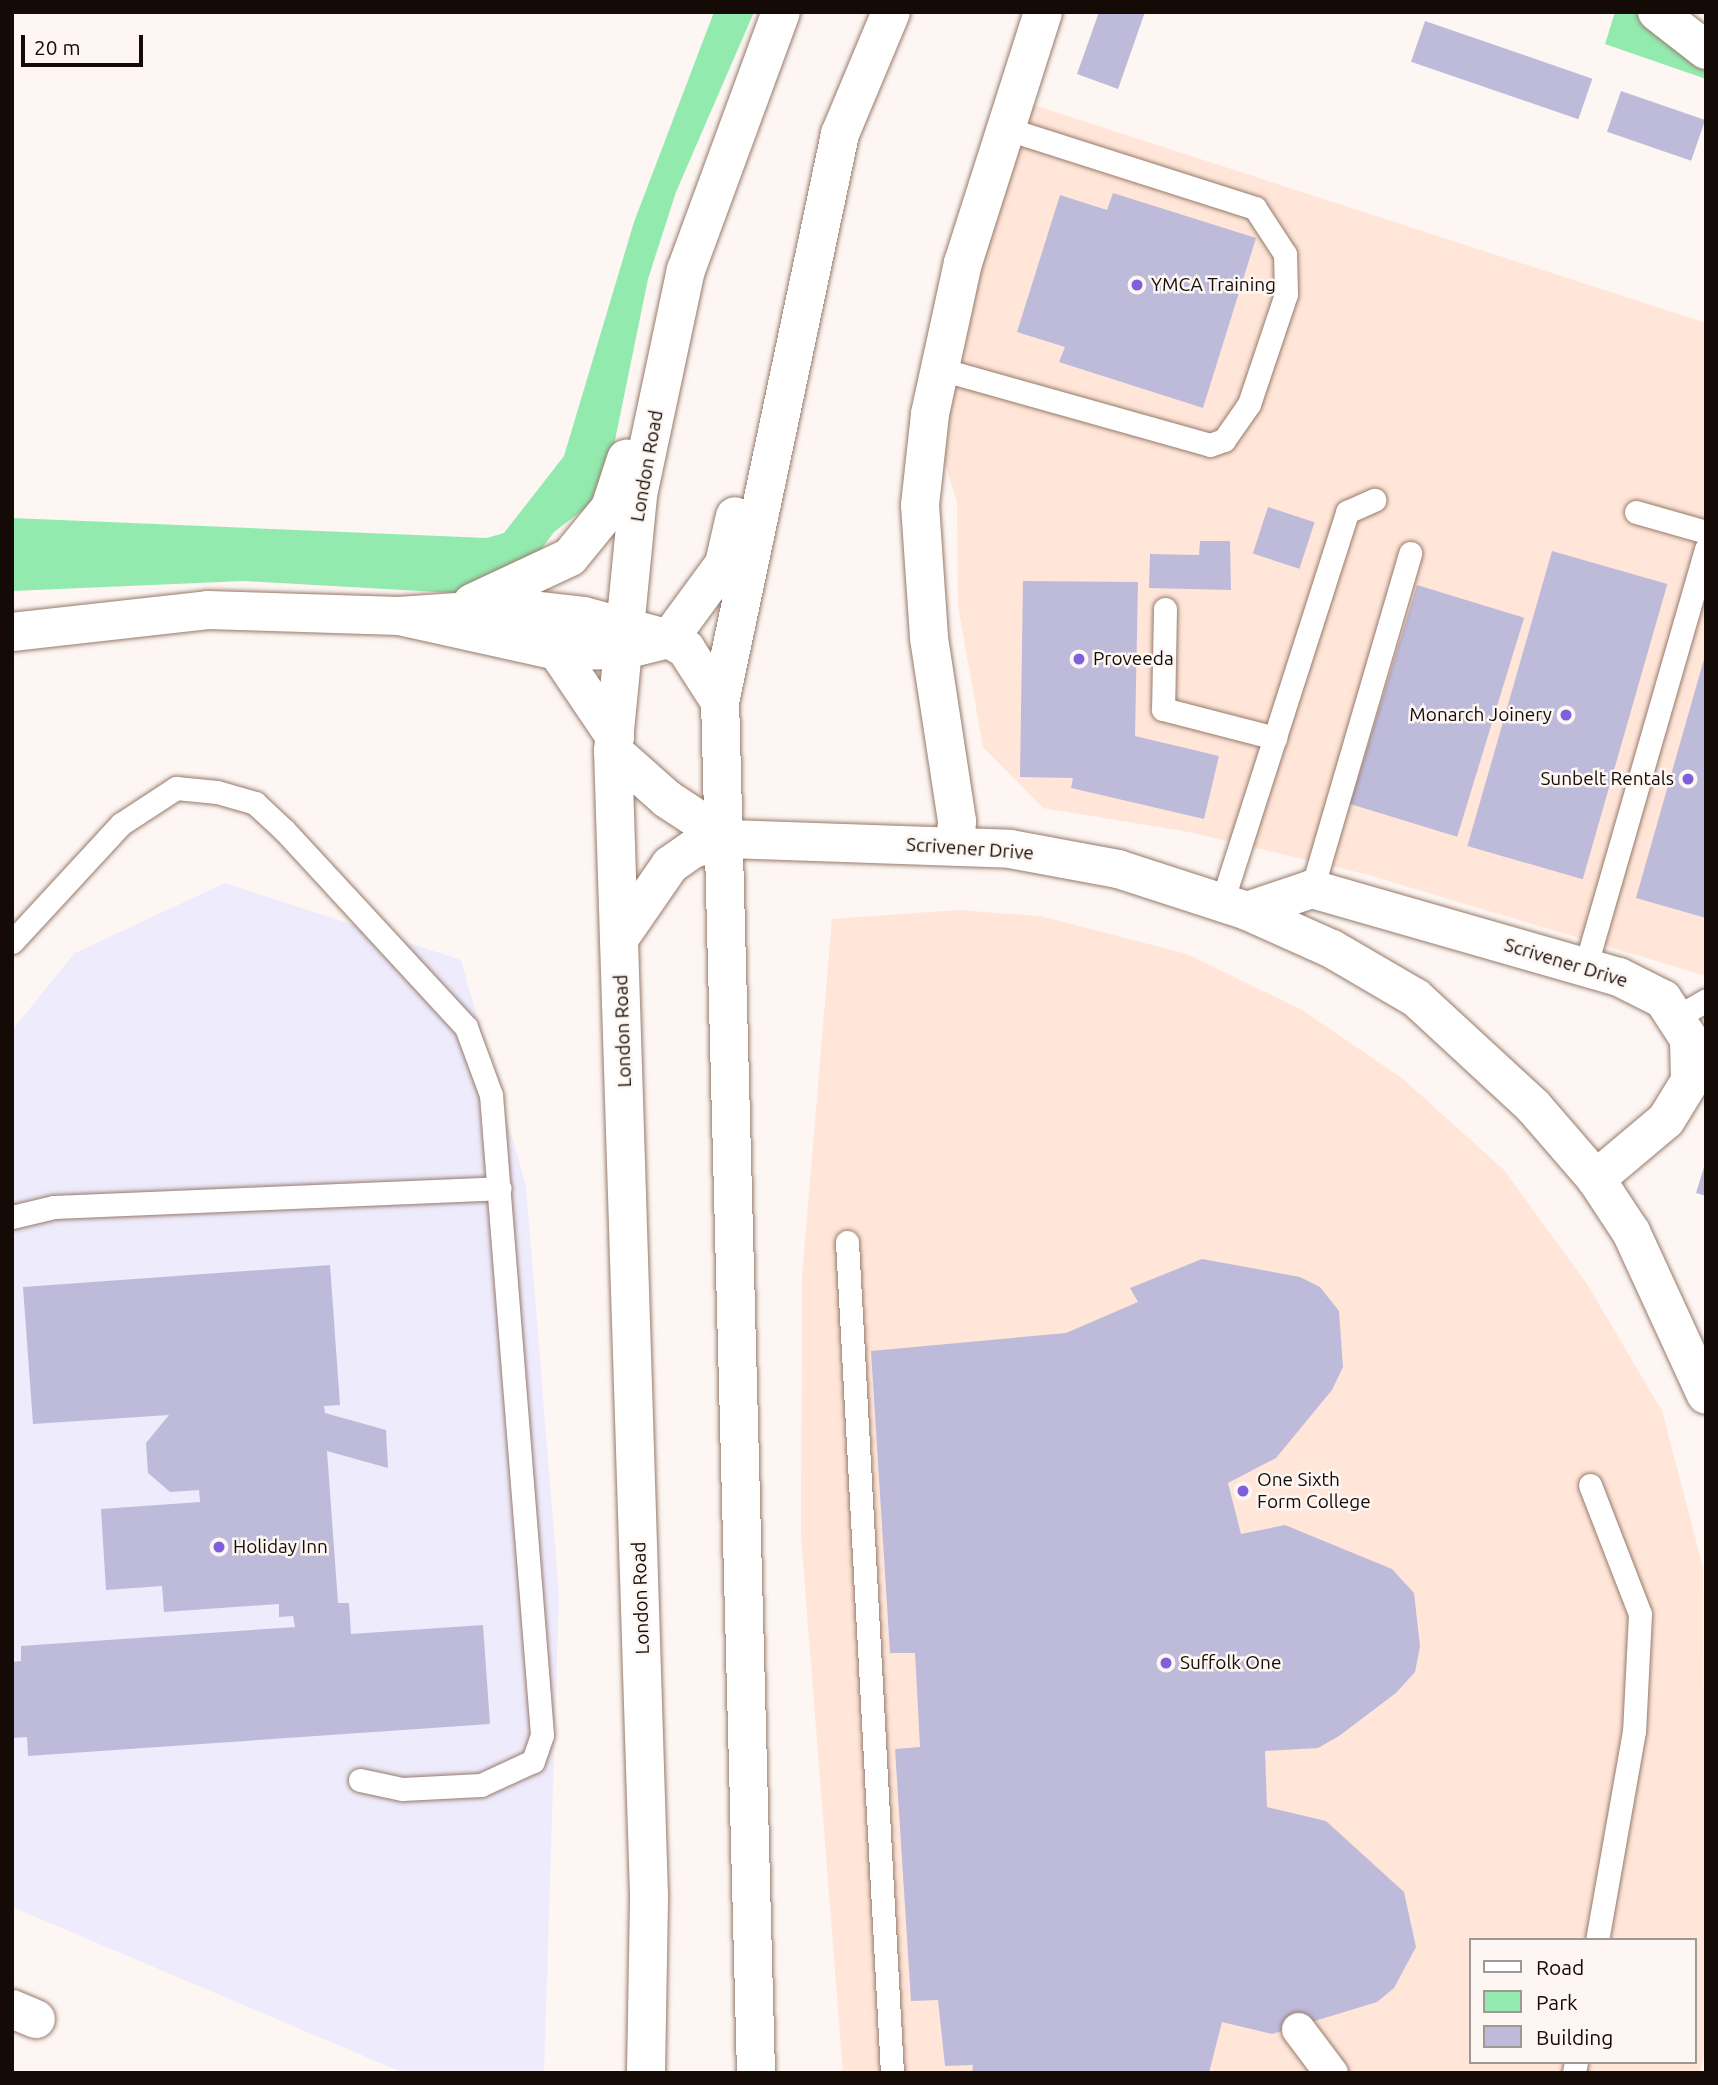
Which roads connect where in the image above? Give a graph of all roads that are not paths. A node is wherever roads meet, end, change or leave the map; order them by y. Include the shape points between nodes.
1 (780, 12) edge
2 (891, 12) edge
3 (1043, 12) edge
4 (1657, 12) edge
5 (1706, 50) edge
6 (1004, 128) junction
7 (840, 134) junction
8 (686, 274) junction
9 (940, 369) junction
10 (1374, 500) dead end
11 (1636, 512) dead end
12 (1706, 532) edge
13 (1706, 549) edge
14 (1410, 553) dead end
15 (462, 608) junction
16 (1165, 609) dead end
17 (398, 616) junction
18 (12, 632) edge
19 (625, 638) junction
20 (669, 639) junction
21 (557, 651) junction
22 (720, 702) junction
23 (1275, 738) junction
24 (614, 744) junction
25 (728, 839) junction
26 (955, 845) junction
27 (1312, 890) junction
28 (1234, 906) junction
29 (619, 939) junction
30 (12, 942) edge
31 (1585, 968) junction
32 (1692, 1008) edge
33 (1596, 1179) junction
34 (500, 1188) junction
35 (12, 1217) edge
36 (848, 1242) dead end
37 (1706, 1395) edge
38 (1590, 1485) dead end
39 (360, 1780) dead end
40 (1597, 1938) edge
41 (1298, 2029) dead end
42 (646, 2073) edge
43 (756, 2073) edge
44 (892, 2073) edge
45 (1331, 2073) edge

1 - 8 main road, London Road
2 - 7 main road
3 - 6 main road
4 - 5 main road
6 - 9 main road
6 - 9 lane via 1255,208 1285,254 1286,295 1249,404 1224,440 1210,445
7 - 20 main road via 793,262 724,564
7 - 22 main road
8 - 15 main road via 610,508 570,557
8 - 19 main road, London Road via 638,495
9 - 26 main road via 919,505 921,560 957,821
10 - 23 lane via 1347,512
11 - 12 lane
13 - 31 lane
14 - 27 lane
15 - 17 main road
15 - 19 main road via 527,610
16 - 23 lane via 1163,709
17 - 18 main road via 208,610
17 - 21 main road
19 - 20 main road
19 - 21 main road
19 - 24 main road, London Road
20 - 22 main road via 686,649
21 - 24 main road
22 - 25 main road
23 - 28 lane
24 - 25 main road via 667,799
24 - 29 main road, London Road
25 - 26 main road, Scrivener Drive
25 - 29 main road via 694,849 670,865
25 - 43 main road via 732,1301 756,1905
26 - 28 main road, Scrivener Drive via 1118,869
27 - 28 main road
27 - 31 main road, Scrivener Drive
28 - 33 main road, Scrivener Drive via 1332,949 1416,998 1533,1106
29 - 42 main road, London Road via 649,1895
30 - 34 lane via 121,824 176,788 255,803 466,1027 491,1095
31 - 32 main road, Scrivener Drive
32 - 33 main road, Scrivener Drive via 1693,1060 1680,1102
33 - 37 main road, Scrivener Drive via 1659,1285
34 - 35 lane via 54,1207
34 - 39 lane via 542,1735 533,1761 507,1778 481,1785 402,1789
36 - 44 lane
38 - 40 lane via 1640,1614 1634,1731
41 - 45 street

